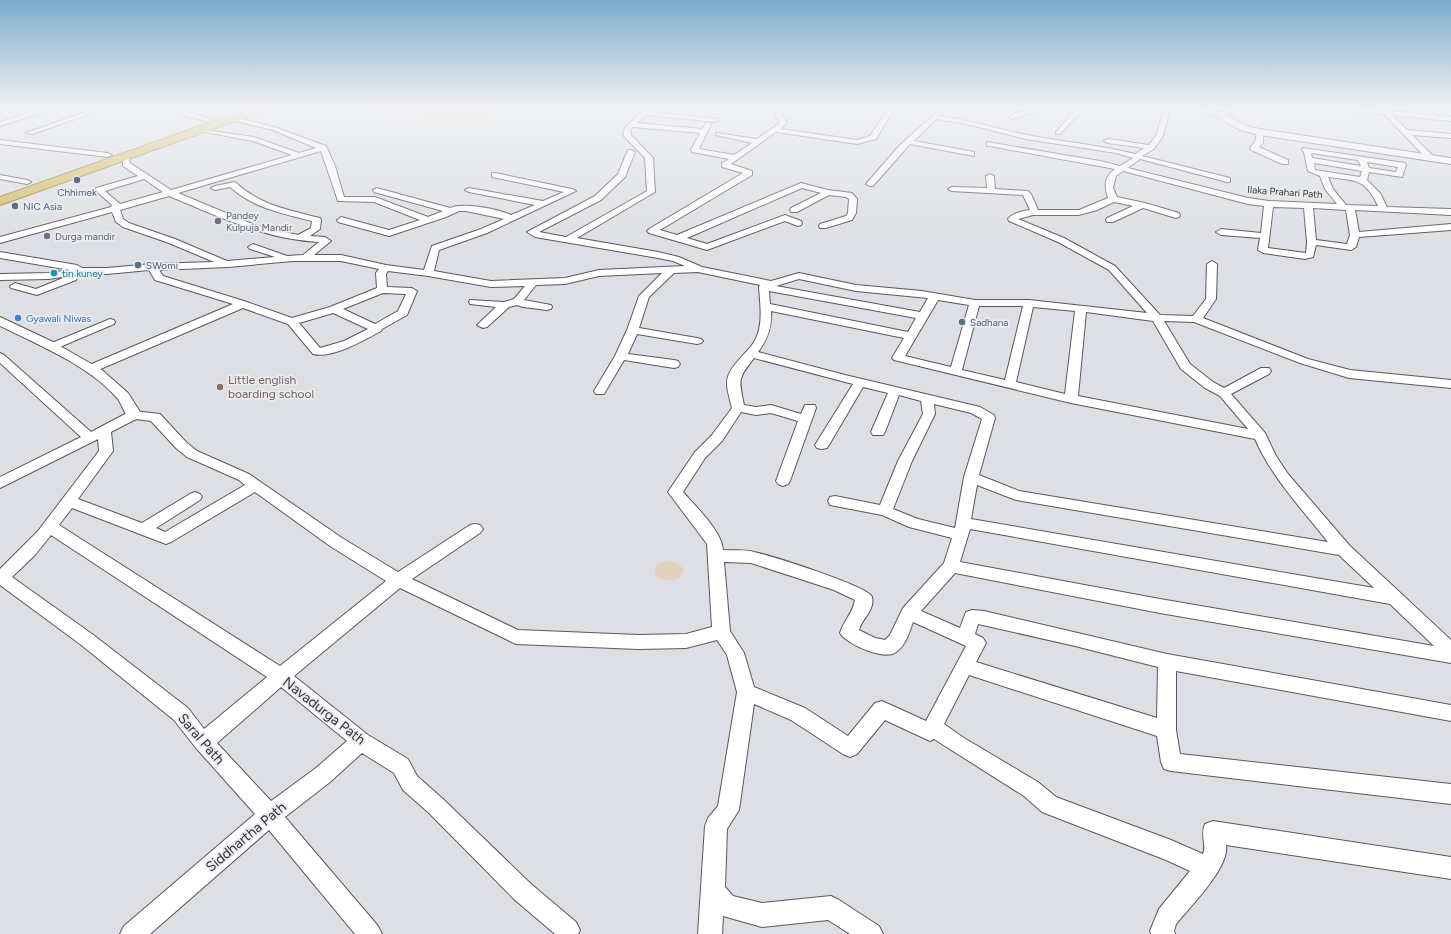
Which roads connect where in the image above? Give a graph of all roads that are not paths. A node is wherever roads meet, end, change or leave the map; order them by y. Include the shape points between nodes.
1 (631, 152) dead end
2 (88, 153) edge
3 (126, 153) edge
4 (135, 153) edge
5 (292, 153) edge
6 (307, 153) edge
7 (324, 153) edge
8 (644, 153) edge
9 (708, 153) edge
10 (744, 153) edge
11 (898, 153) edge
12 (964, 153) edge
13 (1040, 153) edge
14 (1119, 153) edge
15 (1141, 153) edge
16 (1264, 153) edge
17 (1307, 153) edge
18 (1324, 153) edge
19 (1358, 153) edge
20 (1397, 153) edge
21 (1426, 153) edge
22 (715, 154) joint
23 (971, 154) dead end
24 (108, 155) dead end
25 (299, 155) junction
26 (1139, 156) junction
27 (736, 158) junction
28 (1361, 158) junction
29 (1431, 158) junction
30 (126, 160) dead end
31 (1309, 160) junction
32 (1451, 161) edge
33 (1285, 162) dead end
34 (1122, 169) junction
35 (1366, 169) junction
36 (1323, 174) junction
37 (495, 175) dead end
38 (146, 176) junction
39 (990, 176) dead end
40 (0, 177) edge
41 (1227, 180) dead end
42 (1363, 180) junction
43 (28, 182) dead end
44 (870, 184) dead end
45 (211, 189) dead end
46 (952, 189) dead end
47 (377, 190) dead end
48 (469, 190) dead end
49 (990, 191) junction
50 (170, 192) junction
51 (828, 192) junction
52 (0, 197) edge
53 (1112, 199) junction
54 (0, 200) edge
55 (1438, 203) dead end
56 (544, 204) junction
57 (1269, 204) junction
58 (1142, 205) junction
59 (1308, 205) junction
60 (1451, 207) edge
61 (115, 208) junction
62 (1347, 208) junction
63 (1384, 209) junction
64 (794, 210) dead end
65 (451, 211) junction
66 (773, 212) dead end
67 (1451, 212) edge
68 (1035, 213) junction
69 (1176, 215) dead end
70 (786, 218) junction
71 (512, 219) junction
72 (341, 220) dead end
73 (428, 220) junction
74 (1110, 220) dead end
75 (798, 223) dead end
76 (823, 226) dead end
77 (1451, 227) edge
78 (1222, 232) dead end
79 (1264, 236) junction
80 (1355, 236) junction
81 (299, 238) junction
82 (677, 239) junction
83 (0, 240) edge
84 (567, 240) junction
85 (1312, 242) junction
86 (697, 244) junction
87 (253, 246) dead end
88 (0, 255) edge
89 (292, 258) junction
90 (308, 258) junction
91 (676, 259) junction
92 (228, 264) junction
93 (1212, 264) dead end
94 (152, 267) junction
95 (386, 268) junction
96 (698, 269) junction
97 (88, 270) junction
98 (670, 271) junction
99 (428, 273) junction
100 (0, 277) edge
101 (532, 283) junction
102 (768, 285) junction
103 (15, 286) dead end
104 (382, 290) junction
105 (935, 296) junction
106 (518, 301) junction
107 (474, 302) dead end
108 (975, 303) junction
109 (1028, 303) junction
110 (243, 304) junction
111 (505, 305) junction
112 (764, 306) junction
113 (547, 307) dead end
114 (1081, 308) junction
115 (334, 309) junction
116 (923, 316) junction
117 (1157, 318) junction
118 (1196, 319) junction
119 (0, 321) edge
120 (110, 322) dead end
121 (292, 322) junction
122 (483, 325) dead end
123 (375, 328) junction
124 (633, 330) junction
125 (912, 336) junction
126 (697, 341) dead end
127 (51, 347) junction
128 (752, 354) junction
129 (621, 356) junction
130 (0, 357) edge
131 (674, 364) dead end
132 (91, 369) junction
133 (956, 371) junction
134 (1265, 371) dead end
135 (860, 382) junction
136 (1010, 384) junction
137 (1451, 384) edge
138 (896, 390) junction
139 (600, 392) dead end
140 (1224, 393) junction
141 (927, 398) junction
142 (1071, 398) junction
143 (738, 408) junction
144 (134, 415) junction
145 (878, 432) dead end
146 (97, 434) junction
147 (1260, 436) junction
148 (822, 445) dead end
149 (971, 477) junction
150 (783, 481) dead end
151 (0, 483) edge
152 (256, 486) junction
153 (194, 497) dead end
154 (68, 501) junction
155 (835, 501) dead end
156 (885, 511) junction
157 (50, 526) junction
158 (144, 529) junction
159 (475, 529) dead end
160 (962, 529) junction
161 (1344, 550) junction
162 (715, 556) junction
163 (951, 566) junction
164 (0, 578) edge
165 (398, 580) junction
166 (1395, 598) junction
167 (909, 613) junction
168 (721, 632) junction
169 (965, 638) junction
170 (1451, 651) edge
171 (1451, 656) edge
172 (1167, 662) junction
173 (965, 666) junction
174 (280, 676) junction
175 (746, 692) junction
176 (1451, 713) edge
177 (933, 727) junction
178 (1166, 730) junction
179 (361, 741) junction
180 (203, 742) junction
181 (1451, 794) edge
182 (270, 815) junction
183 (1208, 868) junction
184 (1451, 868) edge
185 (713, 891) junction
186 (568, 930) dead end
187 (132, 934) edge
188 (370, 934) edge
189 (710, 934) edge
190 (871, 934) edge
191 (1163, 934) edge

1 - 84 street via 622,175 598,198 532,232
2 - 24 street
3 - 52 highway
4 - 54 highway
5 - 25 street
6 - 25 street
7 - 73 street via 341,199 375,200
8 - 84 street via 649,158 651,192
9 - 22 street
10 - 27 street
11 - 44 street
12 - 23 street
13 - 34 street, Ilaka Prahari Path
14 - 26 street
15 - 26 street
16 - 33 street
17 - 31 street
18 - 28 street
19 - 28 street
20 - 29 street
21 - 29 street
22 - 27 street
25 - 50 street
26 - 34 street
26 - 41 street
27 - 82 street via 725,165 750,173 652,231
28 - 35 street
28 - 35 street via 1402,165 1399,175
29 - 32 street
30 - 38 street via 126,164
31 - 35 street
31 - 36 street via 1312,171
34 - 53 street via 1112,176
34 - 57 street, Ilaka Prahari Path
35 - 42 street
36 - 42 street
36 - 62 street via 1329,189
37 - 56 street via 572,191
38 - 50 street
38 - 61 street via 99,190 116,204
39 - 49 street
40 - 43 street
42 - 63 street via 1377,195
45 - 81 street via 232,184 244,195 274,208 317,220 315,229
46 - 49 street
47 - 65 street
48 - 56 street
49 - 68 street via 1027,194
50 - 61 street
50 - 81 street via 254,228
51 - 64 street
51 - 76 street via 849,195 852,199 852,213 849,218
51 - 82 street via 801,185
53 - 58 street
53 - 68 street via 1093,210 1074,213
55 - 60 street
56 - 71 street
57 - 59 street, Ilaka Prahari Path
57 - 79 street
58 - 69 street
58 - 74 street
59 - 62 street, Ilaka Prahari Path
59 - 85 street
61 - 83 street
61 - 92 street via 119,220 126,225
62 - 63 street, Ilaka Prahari Path
62 - 80 street
63 - 67 street, Ilaka Prahari Path
65 - 71 street via 466,208 504,215
65 - 73 street
66 - 70 street
68 - 117 street via 1026,213 1012,219 1082,251 1112,268
70 - 75 street
70 - 86 street via 707,247
71 - 99 street via 435,248
72 - 73 street via 389,233
77 - 80 street
78 - 79 street
79 - 85 street via 1263,250 1274,252 1308,256
80 - 85 street via 1351,247
81 - 90 street via 326,241 308,255
82 - 86 street
84 - 91 street
86 - 91 street via 680,253
87 - 89 street
88 - 97 street
89 - 90 street
89 - 92 street
90 - 95 street via 341,258
91 - 96 street
92 - 94 street
93 - 118 street via 1211,299
94 - 97 street
94 - 110 street via 159,278
95 - 99 street
95 - 104 street via 381,273
96 - 98 street
96 - 102 street
97 - 100 street via 49,276
97 - 103 street via 66,285 37,292
98 - 101 street via 599,273 565,281
98 - 124 street via 644,296
99 - 101 street via 491,284
101 - 106 street
102 - 105 street via 799,276 856,288
102 - 112 street
102 - 116 street
104 - 115 street
104 - 123 street via 412,291 403,313
105 - 108 street
105 - 116 street
106 - 111 street
106 - 113 street
107 - 111 street
108 - 109 street
108 - 133 street
109 - 114 street
109 - 136 street
110 - 121 street
110 - 132 street
111 - 122 street
112 - 125 street
112 - 128 street via 766,325
114 - 117 street
114 - 142 street
115 - 121 street
115 - 123 street
116 - 125 street
117 - 118 street
117 - 140 street via 1186,366 1209,385
118 - 137 street via 1304,361 1348,374
119 - 127 street
120 - 127 street
121 - 123 street via 318,352 351,343 377,329
124 - 126 street
124 - 129 street
125 - 133 street via 898,358
127 - 132 street
128 - 135 street
128 - 143 street via 738,370 733,382
129 - 131 street
129 - 139 street
130 - 146 street
132 - 144 street via 124,397
133 - 136 street
134 - 140 street
135 - 138 street
135 - 148 street
136 - 142 street
138 - 141 street
138 - 145 street
140 - 147 street
141 - 149 street via 975,410 989,418
141 - 156 street via 929,414 905,461
142 - 147 street
143 - 150 street via 807,413
143 - 162 street via 717,438 700,455 675,492 707,531 715,544
144 - 146 street
144 - 152 street via 155,417 192,454 244,477
146 - 151 street
146 - 154 street via 106,451
147 - 161 street via 1283,477
149 - 160 street
149 - 161 street via 1016,495
152 - 158 street via 166,538
152 - 165 street via 336,542
153 - 158 street
154 - 157 street
154 - 158 street
155 - 156 street
156 - 160 street via 914,523
157 - 164 street
157 - 174 street, Navadurga Path
159 - 165 street
160 - 163 street
160 - 166 street
161 - 166 street
162 - 167 street via 752,557 840,586 864,597 862,611 849,632 879,647 889,648 897,640
162 - 168 street
163 - 167 street
163 - 171 street via 1160,606
164 - 180 street, Saral Path via 86,639 181,714
165 - 168 street via 516,636 638,642 686,641
165 - 174 street
166 - 170 street
167 - 169 street
168 - 175 street via 735,653
169 - 172 street via 972,617 984,618
169 - 173 street via 977,643
172 - 176 street
172 - 178 street
173 - 177 street
173 - 178 street
174 - 179 street, Navadurga Path
174 - 180 street
175 - 177 street via 798,714 850,748 882,709 930,732
175 - 185 street via 728,810 716,826
177 - 183 street via 1031,788 1049,805 1171,850
178 - 181 street via 1171,762
179 - 182 street, Siddhartha Path via 323,775
179 - 186 street, Navadurga Path via 401,766 410,783 523,892
180 - 182 street, Saral Path
182 - 187 street, Siddhartha Path
182 - 188 street, Saral Path
183 - 184 street via 1216,852 1213,832
183 - 191 street via 1167,917
185 - 189 street
185 - 190 street via 726,906 762,916 831,908

